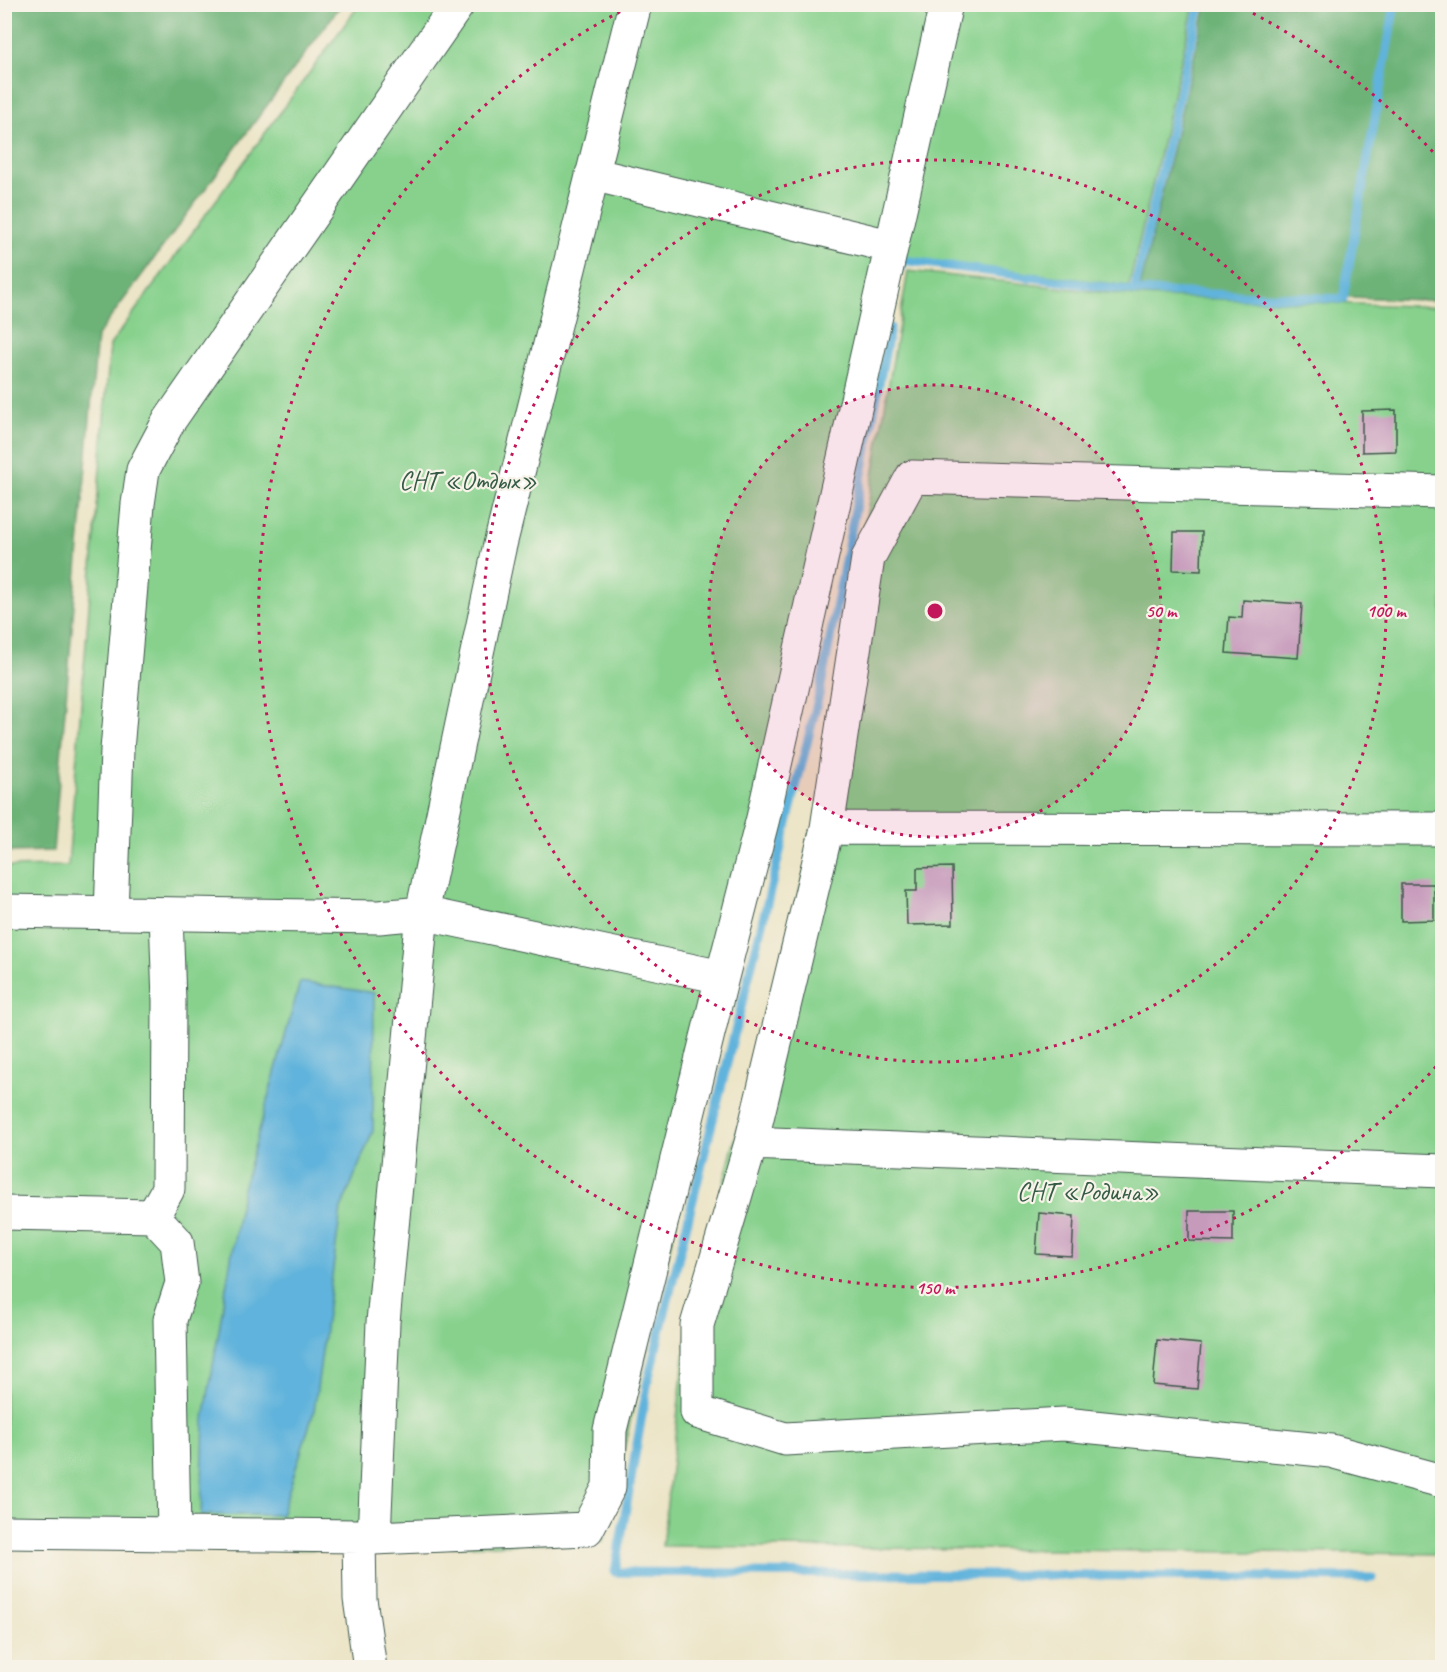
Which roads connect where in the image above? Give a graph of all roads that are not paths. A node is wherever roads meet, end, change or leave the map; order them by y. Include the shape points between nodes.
1 (458, 4) edge
2 (635, 4) edge
3 (946, 4) edge
4 (592, 174) junction
5 (890, 246) junction
6 (1443, 492) edge
7 (827, 828) junction
8 (1443, 829) edge
9 (4, 911) edge
10 (111, 913) junction
11 (422, 913) junction
12 (166, 914) junction
13 (722, 977) junction
14 (751, 1143) junction
15 (1443, 1171) edge
16 (4, 1213) edge
17 (153, 1216) junction
18 (1443, 1481) edge
19 (4, 1532) edge
20 (174, 1534) junction
21 (366, 1537) junction
22 (370, 1668) edge

1 - 10 street via 169,421 143,470 117,750
2 - 4 street
3 - 5 street
4 - 5 street
4 - 11 street via 499,549
5 - 13 street via 763,818
6 - 7 street via 912,477 868,558
7 - 8 street
7 - 14 street
9 - 10 street
10 - 12 street
11 - 12 street via 379,917
11 - 13 street
11 - 21 street
12 - 17 street via 168,1190
13 - 21 street via 610,1430 609,1487 587,1529
14 - 15 street
14 - 18 street via 697,1325 697,1412 785,1439 1064,1424 1331,1451
16 - 17 street
17 - 20 street via 177,1242 182,1283 170,1320
19 - 20 street
20 - 21 street
21 - 22 street via 360,1599

